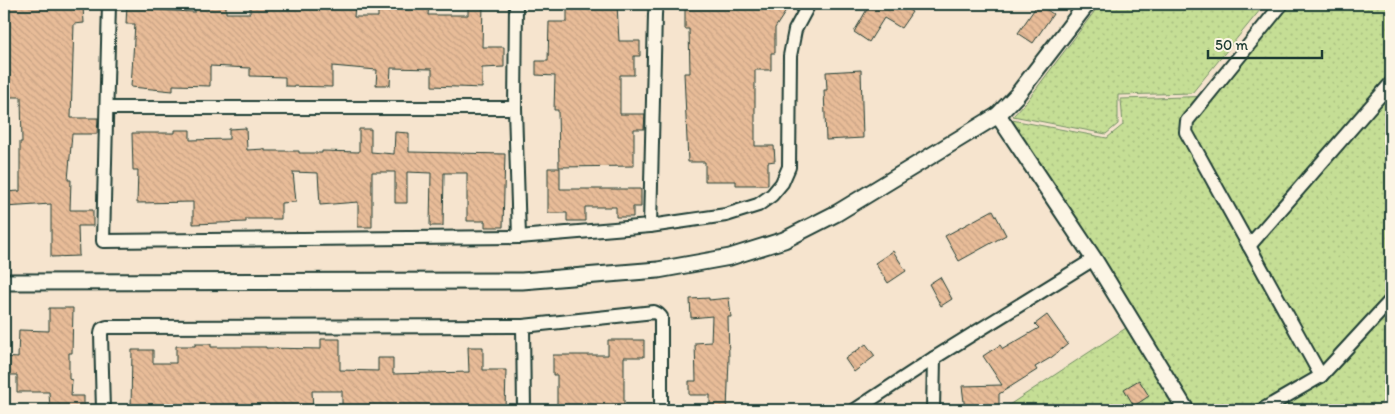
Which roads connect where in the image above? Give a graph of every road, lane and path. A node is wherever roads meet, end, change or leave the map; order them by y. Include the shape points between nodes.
1 (110, 4) edge
2 (516, 4) edge
3 (656, 4) edge
4 (809, 4) edge
5 (1087, 4) edge
6 (1282, 4) edge
7 (1391, 83) edge
8 (107, 108) junction
9 (515, 108) junction
10 (998, 115) junction
11 (650, 226) junction
12 (519, 237) junction
13 (1249, 246) junction
14 (1094, 259) junction
15 (4, 282) edge
16 (1391, 300) edge
17 (523, 326) junction
18 (934, 358) junction
19 (1321, 376) junction
20 (103, 410) edge
21 (524, 410) edge
22 (660, 410) edge
23 (855, 410) edge
24 (933, 410) edge
25 (1186, 410) edge
26 (1262, 410) edge

1 - 8 street
2 - 9 street
3 - 11 street
4 - 11 street via 795,30 790,56 789,167 782,183 758,205 726,215
5 - 10 street
6 - 13 street via 1187,121 1186,132
7 - 13 street
8 - 9 street
8 - 12 street via 103,241
9 - 12 street
10 - 14 street
10 - 15 street via 837,213 784,240 730,257 658,270 522,282
11 - 12 street
13 - 19 street
14 - 18 street
14 - 25 street
16 - 19 street
17 - 20 street via 107,327 101,334
17 - 21 street
17 - 22 street via 658,314 661,317
18 - 23 street
18 - 24 street
19 - 26 street

